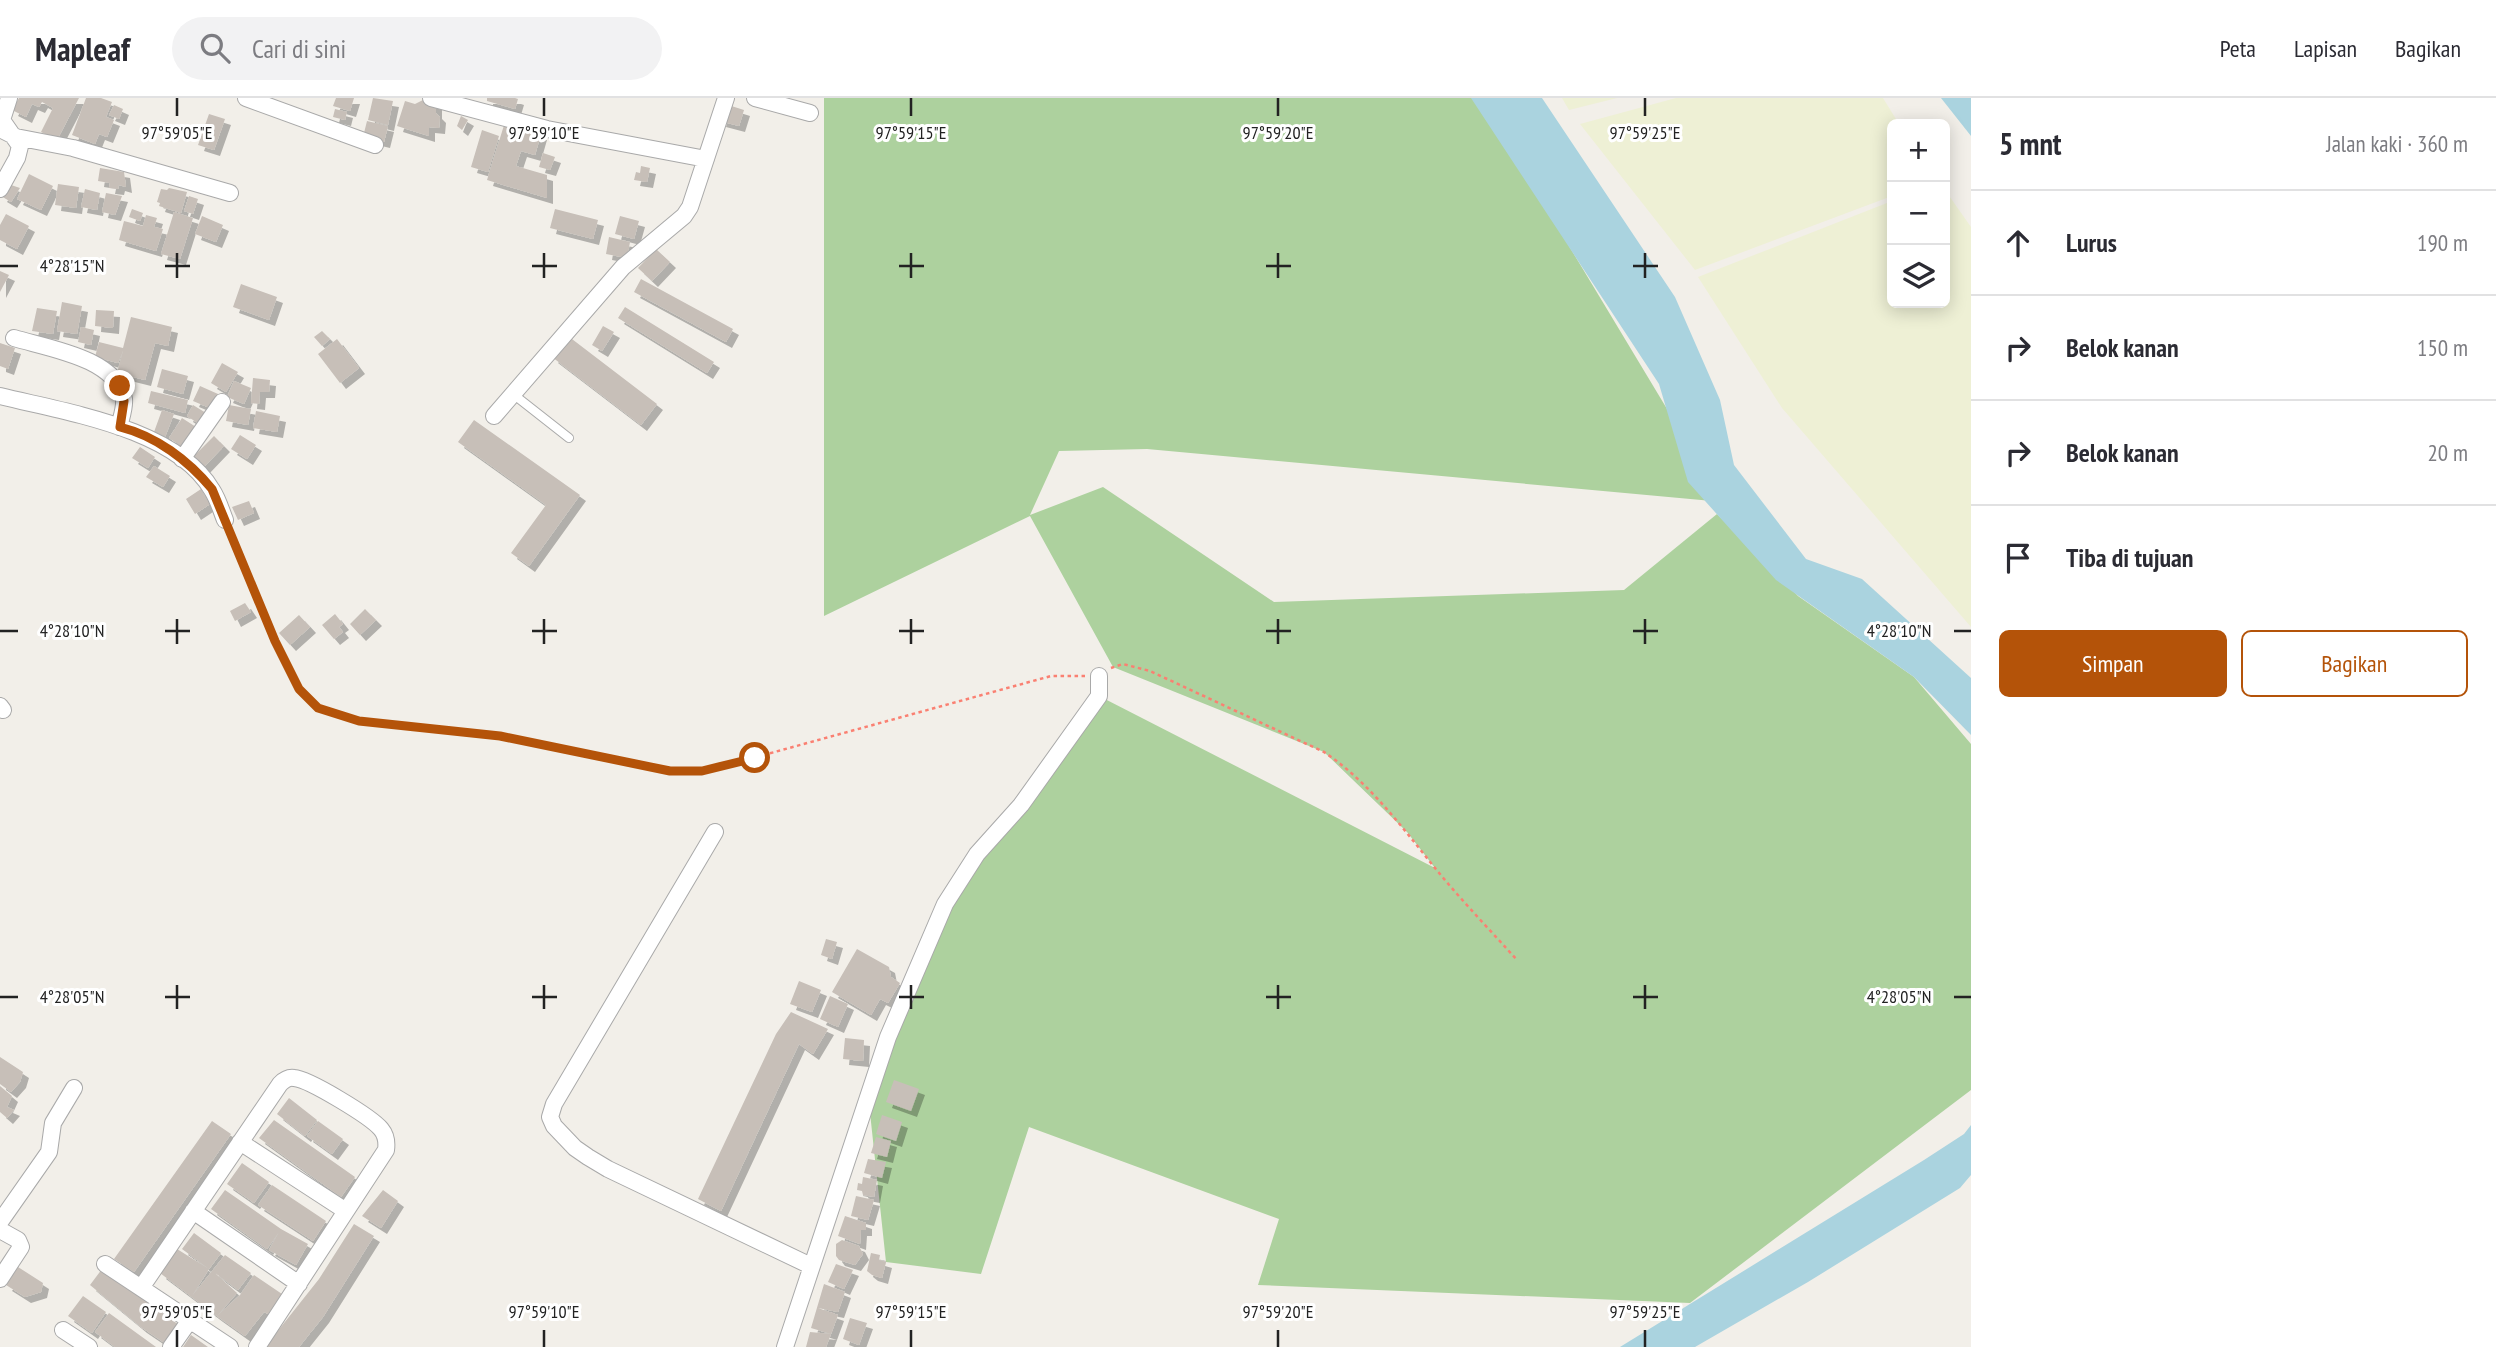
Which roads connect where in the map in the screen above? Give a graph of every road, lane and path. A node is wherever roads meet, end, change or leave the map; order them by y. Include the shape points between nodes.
1 (9, 98) edge
2 (247, 98) edge
3 (431, 98) edge
4 (726, 98) edge
5 (755, 98) edge
6 (780, 101) edge
7 (810, 113) dead end
8 (0, 129) edge
9 (16, 138) junction
10 (375, 145) dead end
11 (706, 159) junction
12 (0, 189) edge
13 (230, 193) dead end
14 (14, 338) dead end
15 (513, 394) junction
16 (0, 396) edge
17 (222, 402) dead end
18 (494, 416) dead end
19 (120, 427) junction
20 (569, 438) dead end
21 (181, 459) junction
22 (225, 520) joint
23 (1099, 676) junction
24 (715, 832) dead end
25 (1517, 960) dead end
26 (74, 1088) dead end
27 (240, 1142) junction
28 (193, 1211) junction
29 (346, 1211) junction
30 (0, 1222) edge
31 (0, 1230) edge
32 (105, 1264) dead end
33 (811, 1266) junction
34 (0, 1279) edge
35 (299, 1284) junction
36 (141, 1287) junction
37 (190, 1320) junction
38 (63, 1330) dead end
39 (89, 1347) edge
40 (171, 1347) edge
41 (230, 1347) edge
42 (257, 1347) edge
43 (785, 1347) edge

1 - 9 street via 2,120
2 - 10 street
3 - 11 street via 547,129
4 - 11 street
5 - 6 street
6 - 7 street
8 - 9 street
9 - 12 street via 20,146 17,158
9 - 13 street via 73,148
11 - 15 street via 684,216 623,267
14 - 19 street via 82,358 111,375 124,401
15 - 18 street
15 - 20 lane
16 - 19 street
17 - 21 street
19 - 21 street
21 - 22 street via 212,489
22 - 23 path via 299,689 318,708 359,721 500,736 687,773 1051,676
23 - 25 path via 1117,665 1150,671 1335,759 1372,793
23 - 33 street via 1099,696 1021,805 977,854 945,904 888,1037
24 - 33 street via 550,1117 575,1148 608,1169
26 - 30 street via 53,1123 49,1153
27 - 28 street
27 - 29 street
27 - 29 street via 286,1078 302,1080 365,1116 381,1129 386,1150
28 - 35 street
28 - 36 street
29 - 35 street
31 - 34 street via 18,1240 21,1247
32 - 36 street
33 - 43 street
35 - 42 street
36 - 37 street
37 - 40 street
37 - 41 street
38 - 39 street

